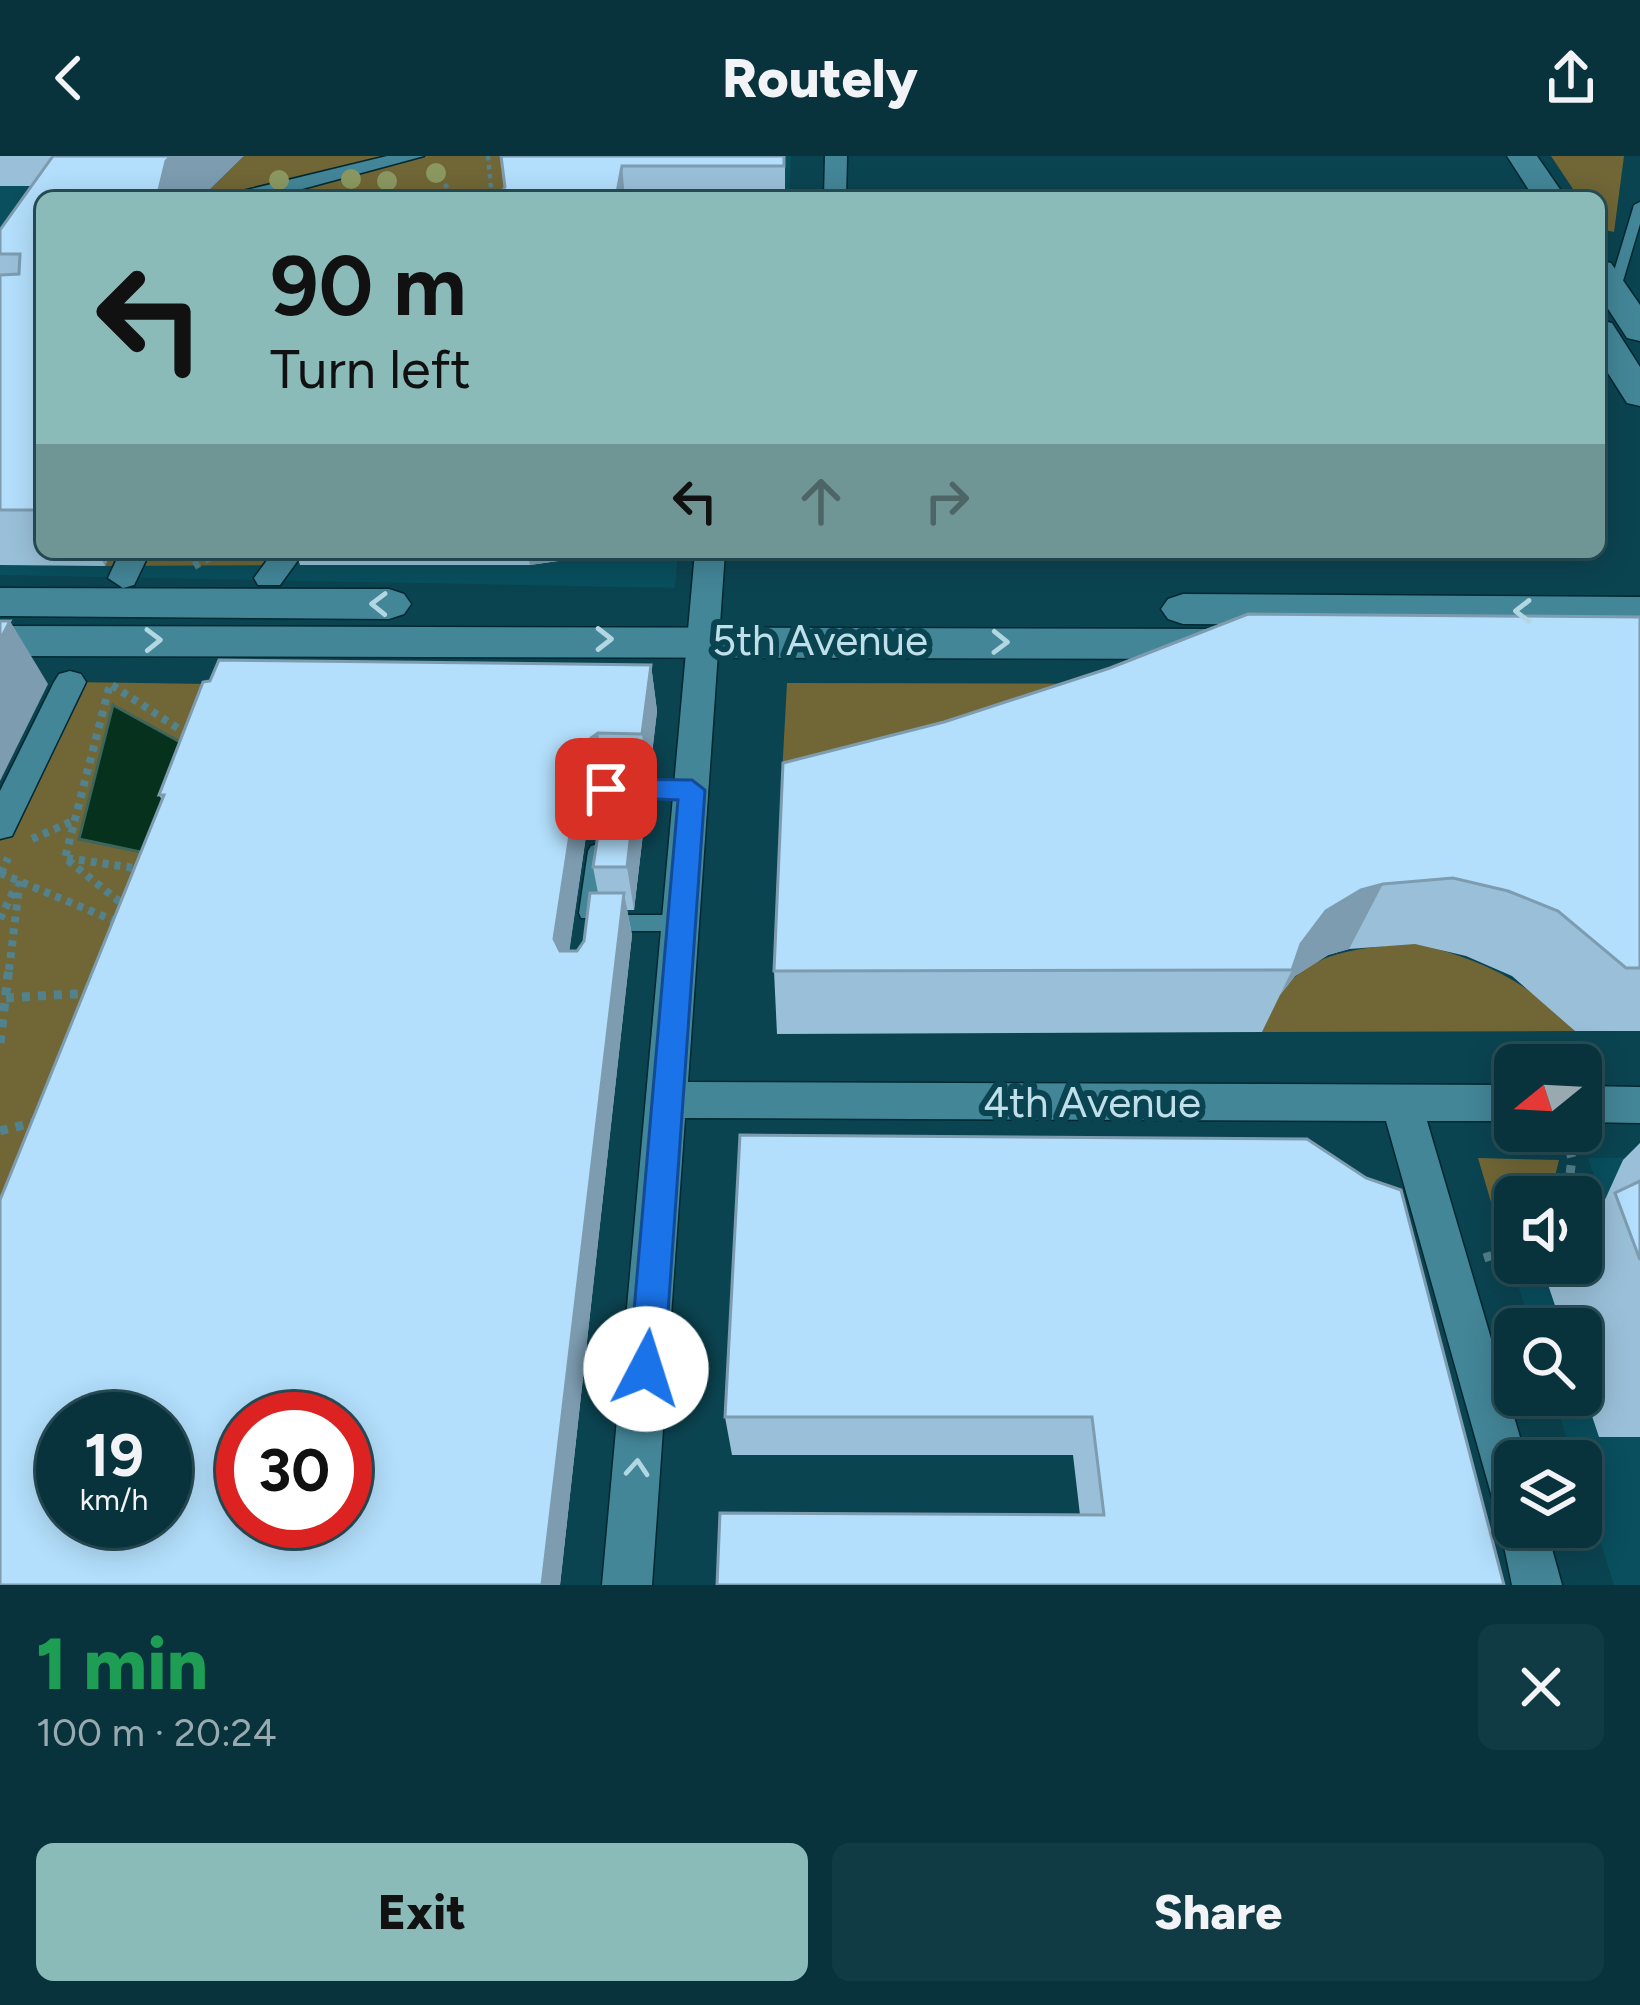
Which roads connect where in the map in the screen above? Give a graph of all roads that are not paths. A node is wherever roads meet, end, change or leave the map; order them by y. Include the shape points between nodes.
1 (836, 156) edge
2 (423, 160) edge
3 (1508, 163) edge
4 (271, 192) edge
5 (836, 192) edge
6 (1543, 192) edge
7 (1640, 206) edge
8 (1606, 280) edge
9 (1640, 330) edge
10 (1605, 340) edge
11 (1640, 394) edge
12 (285, 558) edge
13 (710, 558) edge
14 (269, 578) dead end
15 (0, 602) edge
16 (1640, 612) edge
17 (705, 623) junction
18 (0, 640) edge
19 (1640, 650) edge
20 (70, 682) dead end
21 (606, 789) edge
22 (692, 790) junction
23 (600, 834) edge
24 (7, 837) edge
25 (682, 923) junction
26 (669, 1100) junction
27 (1402, 1101) junction
28 (1494, 1103) edge
29 (1602, 1104) edge
30 (1640, 1105) edge
31 (1497, 1440) edge
32 (1527, 1548) edge
33 (627, 1585) edge
34 (1538, 1585) edge

1 - 5 street
2 - 4 street
3 - 6 main road
7 - 8 lane
8 - 9 main road
10 - 11 main road
12 - 14 street
13 - 17 street
17 -> 15 main road, 5th Avenue
16 -> 17 main road, 5th Avenue
18 -> 17 main road, 5th Avenue
17 -> 19 main road, 5th Avenue
17 - 22 street
20 - 24 street
21 - 22 lane
22 - 25 street
23 - 25 lane via 586,933
25 - 26 street
26 - 27 street, 4th Avenue
33 -> 26 street
27 - 28 street, 4th Avenue
27 - 31 street
29 - 30 street
32 - 34 street

